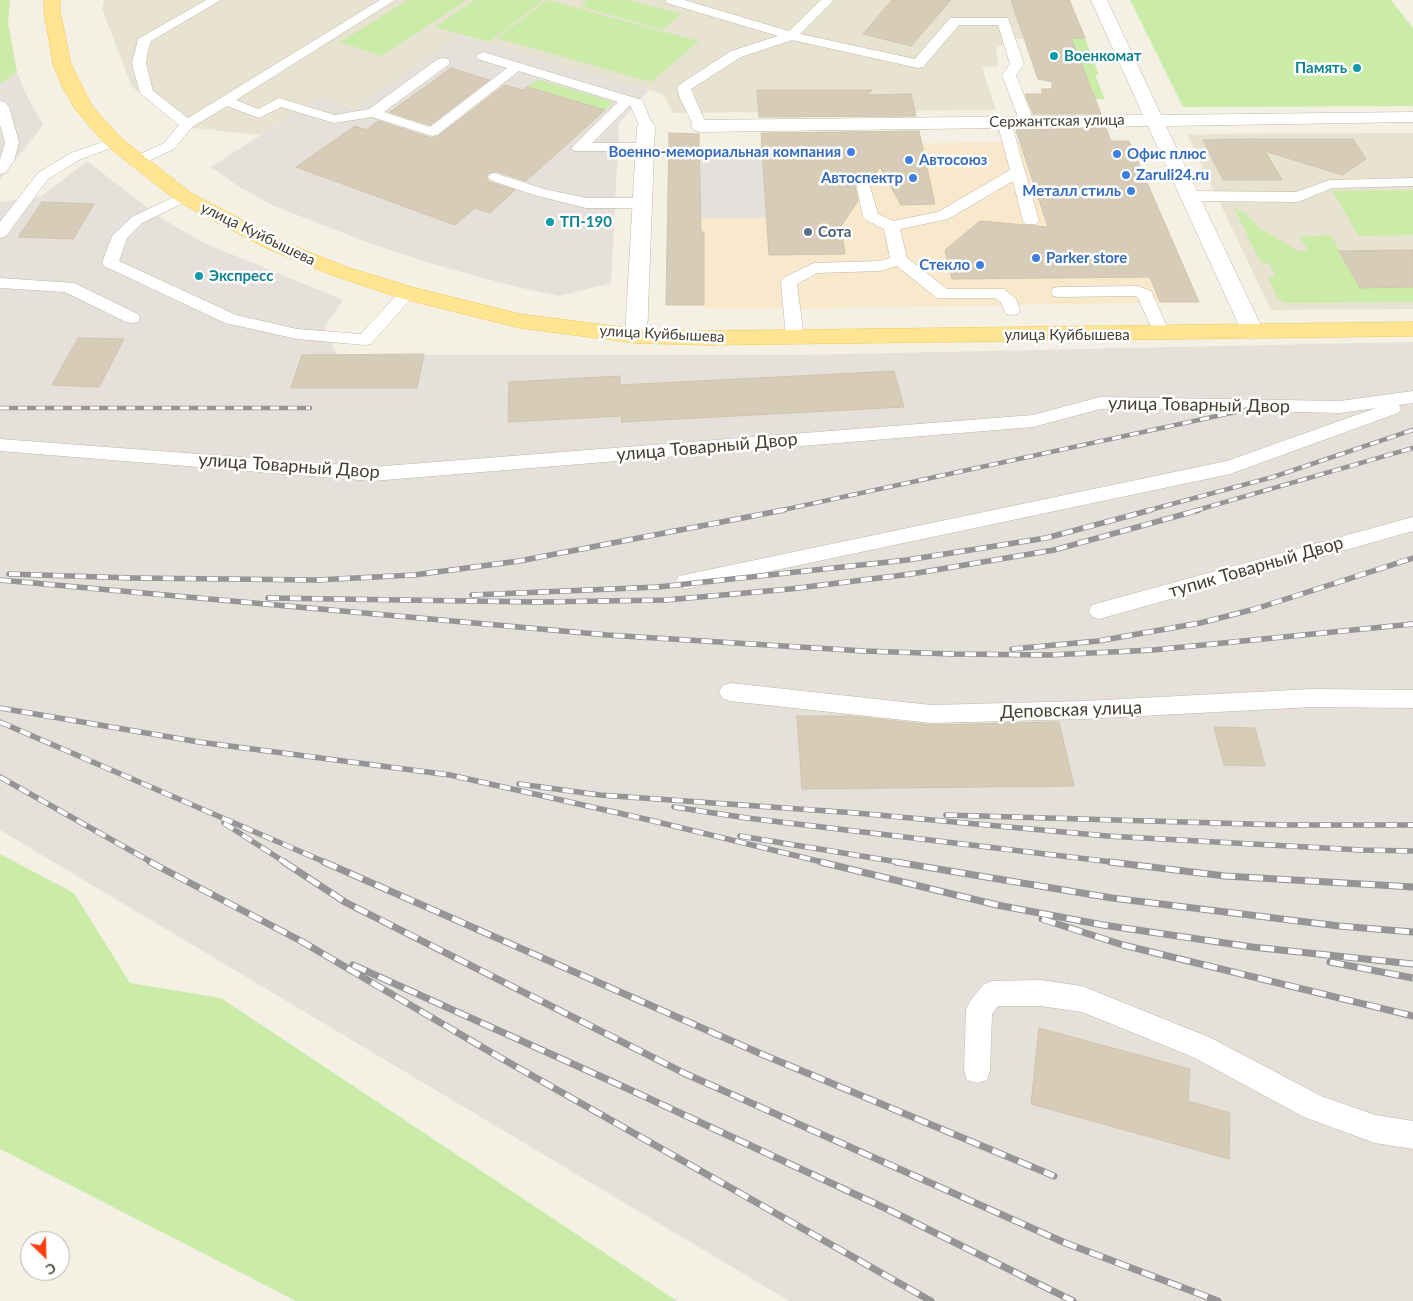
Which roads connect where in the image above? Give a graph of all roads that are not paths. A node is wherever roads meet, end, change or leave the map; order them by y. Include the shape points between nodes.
1 (52, 0) edge
2 (215, 0) edge
3 (389, 0) edge
4 (671, 0) edge
5 (828, 0) edge
6 (1099, 0) edge
7 (791, 36) junction
8 (483, 56) dead end
9 (443, 62) dead end
10 (516, 67) junction
11 (225, 100) junction
12 (627, 100) junction
13 (0, 104) edge
14 (373, 113) junction
15 (1413, 117) edge
16 (1155, 120) junction
17 (1004, 122) junction
18 (1027, 122) junction
19 (187, 124) junction
20 (646, 126) joint
21 (700, 126) joint
22 (114, 142) junction
23 (645, 147) junction
24 (137, 160) junction
25 (0, 170) edge
26 (1018, 172) junction
27 (495, 177) dead end
28 (1413, 182) edge
29 (862, 183) dead end
30 (1191, 196) junction
31 (184, 197) junction
32 (642, 203) junction
33 (1031, 221) dead end
34 (892, 226) junction
35 (0, 233) edge
36 (898, 260) junction
37 (0, 283) edge
38 (1059, 292) dead end
39 (408, 293) junction
40 (1012, 310) dead end
41 (132, 318) dead end
42 (1413, 329) edge
43 (1253, 332) junction
44 (1162, 334) junction
45 (636, 336) junction
46 (795, 338) junction
47 (1413, 397) edge
48 (1413, 402) edge
49 (0, 445) edge
50 (1413, 524) edge
51 (686, 581) dead end
52 (1099, 611) dead end
53 (730, 692) dead end
54 (1413, 699) edge
55 (978, 1070) dead end
56 (1413, 1134) edge

1 - 22 main road, улица Куйбышева via 62,64 72,88 84,109
2 - 19 lane via 145,39 141,50 139,64 147,93
3 - 11 lane
4 - 7 lane
5 - 7 lane
6 - 16 street
7 - 18 lane via 918,64 953,15 1003,21 1017,64 1009,75
7 - 21 lane via 736,54 684,88
8 - 10 lane
9 - 14 lane
10 - 12 lane
10 - 14 lane via 432,132
11 - 14 lane via 259,114 279,102 334,119
11 - 19 lane
12 - 20 lane via 637,103
12 - 23 lane via 579,148
13 - 25 lane via 12,142 8,161
15 - 16 street, Сержантская улица
16 - 18 street, Сержантская улица
16 - 30 street
17 - 18 street, Сержантская улица
17 - 21 street, Сержантская улица
17 - 26 lane
19 - 24 lane via 169,146
20 - 23 street
22 - 24 main road, улица Куйбышева
22 - 35 lane via 76,156 44,176
23 - 32 street
24 - 31 main road, улица Куйбышева
26 - 33 lane
26 - 34 lane via 943,216
27 - 32 lane via 586,203
28 - 30 lane via 1330,184 1298,197
29 - 34 lane via 871,217
30 - 43 street
31 - 39 main road, улица Куйбышева via 275,245
31 - 39 lane via 137,220 120,236 110,263 231,319 297,334 365,340
32 - 45 street
34 - 36 lane
36 - 40 lane via 944,294 998,293 1008,299
36 - 46 lane via 880,266 814,268 789,282
37 - 41 lane via 68,287
38 - 44 lane via 1138,291 1145,295
39 - 45 main road, улица Куйбышева via 520,321
42 - 43 main road, улица Куйбышева
43 - 44 main road, улица Куйбышева
44 - 46 main road, улица Куйбышева
45 - 46 main road, улица Куйбышева
47 - 49 lane, улица Товарный Двор via 1340,407 1100,403 1033,421 372,474
48 - 51 lane via 1230,467
50 - 52 lane, тупик Товарный Двор
53 - 54 lane, Деповская улица via 931,714 1312,698
55 - 56 lane via 978,1010 992,994 1040,993 1082,1000 1202,1047 1314,1107 1375,1129

